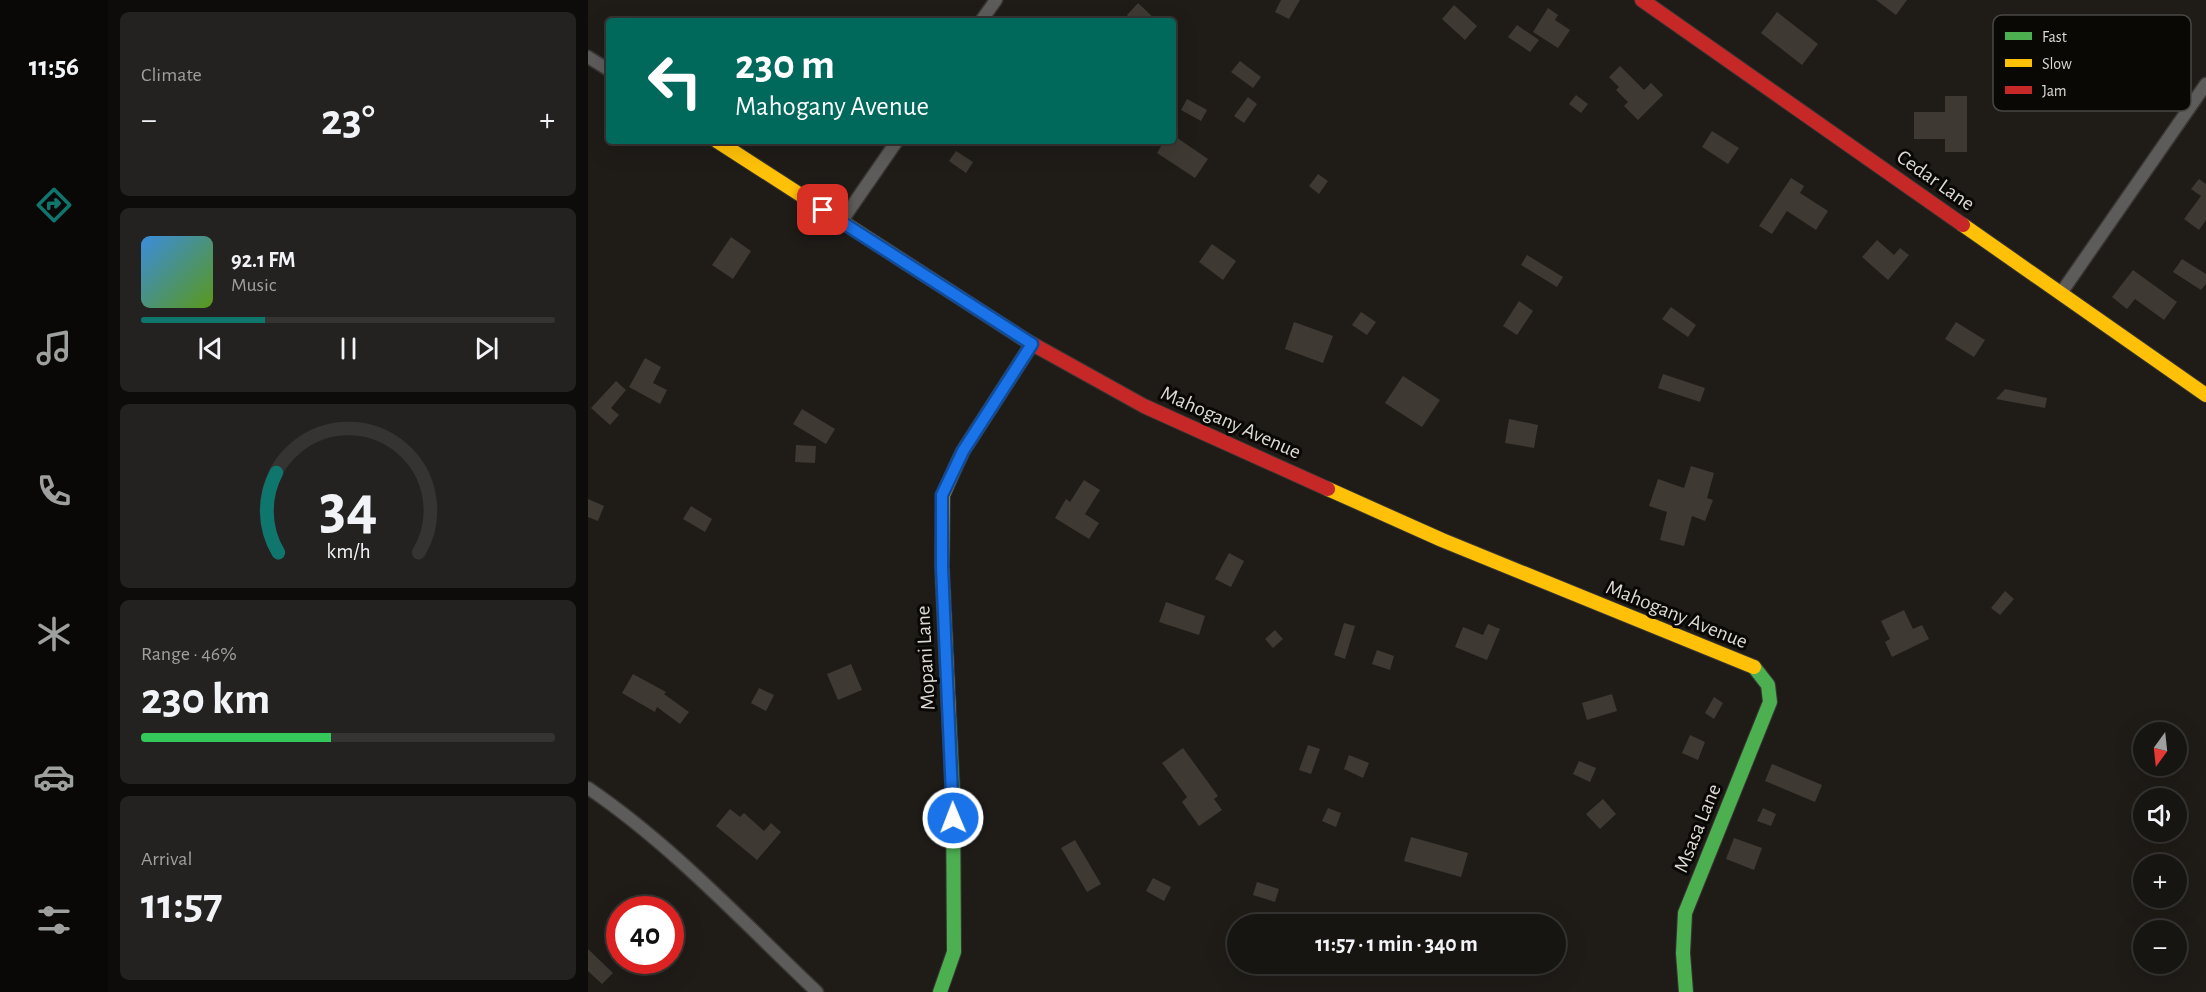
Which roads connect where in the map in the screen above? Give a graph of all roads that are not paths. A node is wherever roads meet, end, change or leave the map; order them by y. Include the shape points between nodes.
1 (996, 0) edge
2 (1642, 0) edge
3 (983, 18) edge
4 (588, 57) edge
5 (606, 68) edge
6 (2206, 84) edge
7 (2191, 106) edge
8 (2187, 111) edge
9 (722, 144) edge
10 (895, 144) edge
11 (841, 222) junction
12 (2061, 292) junction
13 (1032, 344) junction
14 (2206, 395) edge
15 (1765, 680) joint
16 (588, 788) edge
17 (817, 992) edge
18 (940, 992) edge
19 (1686, 992) edge

1 - 3 street
2 - 12 street, Cedar Lane
4 - 5 street
6 - 7 street
8 - 12 street
9 - 11 street, Mahogany Avenue
10 - 11 street
11 - 13 street, Mahogany Avenue
12 - 14 street, Cedar Lane
13 - 15 street, Mahogany Avenue via 1144,406 1442,540 1754,667
13 - 18 street, Mopani Lane via 963,451 942,495 953,795 954,952
15 - 19 street, Msasa Lane via 1770,702 1685,913
16 - 17 street via 661,844

